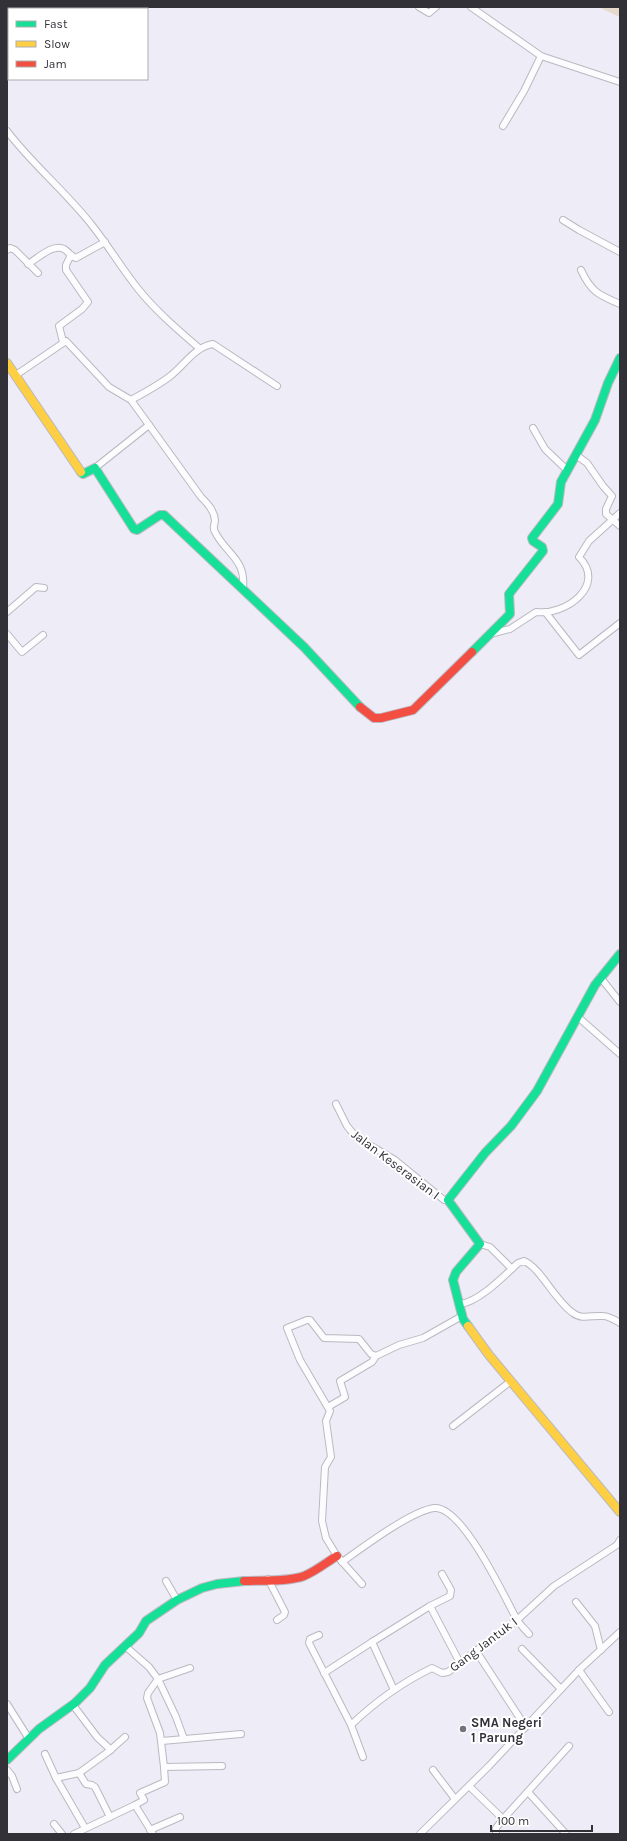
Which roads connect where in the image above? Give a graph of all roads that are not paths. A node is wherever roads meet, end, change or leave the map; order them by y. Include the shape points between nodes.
1 (419, 7) edge
2 (436, 7) edge
3 (475, 8) edge
4 (541, 56) junction
5 (620, 82) edge
6 (504, 126) dead end
7 (7, 130) edge
8 (563, 220) dead end
9 (105, 242) junction
10 (7, 250) edge
11 (620, 252) edge
12 (71, 255) junction
13 (28, 264) junction
14 (581, 270) dead end
15 (38, 273) dead end
16 (620, 304) edge
17 (63, 342) junction
18 (199, 348) junction
19 (620, 358) edge
20 (7, 363) edge
21 (16, 375) junction
22 (277, 386) dead end
23 (131, 400) junction
24 (149, 425) junction
25 (533, 428) dead end
26 (576, 455) junction
27 (95, 468) junction
28 (568, 470) junction
29 (620, 513) edge
30 (611, 520) junction
31 (620, 526) edge
32 (44, 588) dead end
33 (243, 588) junction
34 (7, 612) edge
35 (546, 613) junction
36 (620, 623) edge
37 (7, 634) edge
38 (490, 634) junction
39 (43, 635) dead end
40 (620, 954) edge
41 (600, 976) junction
42 (620, 1002) edge
43 (578, 1017) junction
44 (620, 1054) edge
45 (336, 1104) dead end
46 (448, 1200) junction
47 (480, 1244) junction
48 (512, 1269) junction
49 (460, 1304) junction
50 (462, 1316) junction
51 (620, 1323) edge
52 (376, 1356) junction
53 (511, 1381) junction
54 (328, 1407) junction
55 (453, 1426) dead end
56 (620, 1512) edge
57 (620, 1540) edge
58 (340, 1559) junction
59 (442, 1574) dead end
60 (268, 1579) junction
61 (166, 1581) dead end
62 (362, 1584) dead end
63 (177, 1600) junction
64 (576, 1602) dead end
65 (430, 1606) junction
66 (277, 1620) dead end
67 (517, 1620) junction
68 (620, 1632) edge
69 (529, 1634) dead end
70 (319, 1635) dead end
71 (372, 1642) junction
72 (125, 1646) junction
73 (522, 1649) dead end
74 (476, 1650) junction
75 (601, 1650) junction
76 (460, 1663) junction
77 (190, 1668) dead end
78 (579, 1670) junction
79 (324, 1673) junction
80 (158, 1679) junction
81 (561, 1689) junction
82 (394, 1690) junction
83 (7, 1704) edge
84 (73, 1706) junction
85 (609, 1712) dead end
86 (351, 1725) junction
87 (525, 1726) junction
88 (241, 1734) dead end
89 (125, 1737) dead end
90 (28, 1739) junction
91 (184, 1739) junction
92 (162, 1741) junction
93 (569, 1746) dead end
94 (111, 1750) junction
95 (45, 1754) dead end
96 (363, 1757) dead end
97 (7, 1760) edge
98 (222, 1766) dead end
99 (164, 1767) junction
100 (7, 1770) edge
101 (433, 1770) dead end
102 (80, 1773) junction
103 (56, 1778) junction
104 (469, 1786) junction
105 (17, 1789) dead end
106 (528, 1792) junction
107 (455, 1799) junction
108 (135, 1805) junction
109 (110, 1817) junction
110 (180, 1817) dead end
111 (503, 1819) junction
112 (54, 1824) dead end
113 (86, 1828) junction
114 (151, 1832) edge
115 (422, 1833) edge
116 (62, 1834) edge
117 (74, 1834) edge
118 (496, 1834) edge
119 (566, 1834) edge

1 - 2 street via 429,13
3 - 4 street
4 - 5 street
4 - 6 street
7 - 9 street via 64,192
8 - 11 street
9 - 12 street via 78,258
9 - 18 street via 140,291
10 - 13 street via 15,250
12 - 13 street via 61,248 54,248
12 - 17 street via 66,270 88,302 59,326
13 - 15 street
14 - 16 street via 587,284 595,292
17 - 21 street
17 - 23 street via 69,343 109,387
18 - 22 street via 204,345 216,345
18 - 23 street via 168,378
19 - 26 street via 595,420
20 - 21 street
21 - 27 street via 83,474
23 - 24 street
24 - 27 street
24 - 33 street via 201,497 209,504 216,534 243,571
25 - 28 street via 545,449
26 - 28 street
26 - 30 street via 586,463 613,496 606,509 606,514
27 - 33 street via 135,530 164,515
28 - 38 street via 561,482 558,504 532,538 542,548 542,553 509,594 510,614
29 - 30 street
30 - 31 street
30 - 35 street via 589,541 579,558 589,573 582,594 567,607
32 - 34 street via 36,587
33 - 38 street via 366,713 374,718 389,717 413,710
35 - 36 street via 579,655
35 - 38 street via 536,612 510,629
37 - 39 street via 22,652
40 - 41 street
41 - 42 street
41 - 43 street
43 - 44 street
43 - 46 street via 537,1091
45 - 46 street, Jalan Keserasian I via 356,1137 395,1160 444,1200
46 - 47 street
47 - 48 street via 490,1247
47 - 49 street via 454,1276
48 - 49 street via 467,1304
48 - 51 street via 521,1261 527,1262 572,1312 580,1317 603,1316
49 - 50 street
50 - 52 street via 428,1336 399,1345
50 - 53 street
52 - 54 street via 372,1362 340,1381 346,1397
52 - 54 street via 370,1354 359,1339 324,1338 310,1320 287,1326 300,1360
53 - 55 street
53 - 56 street
54 - 58 street via 330,1411 326,1429 331,1457 325,1467 322,1521 326,1538
57 - 67 street, Gang Jantuk I via 617,1545 554,1586
58 - 60 street via 304,1576
58 - 62 street
58 - 67 street via 403,1522 428,1510 440,1509 449,1514 468,1535 488,1563
59 - 65 street via 451,1592 447,1598
60 - 63 street via 217,1584
60 - 66 street via 285,1612
61 - 63 street
63 - 72 street via 146,1621
64 - 75 street via 595,1626
65 - 71 street
65 - 76 street
67 - 69 street
67 - 74 street, Gang Jantuk I
68 - 75 street
70 - 79 street via 309,1641
71 - 79 street
71 - 82 street
72 - 80 street via 149,1667
72 - 84 street via 105,1665 90,1688
73 - 81 street
74 - 76 street, Gang Jantuk I
74 - 87 street
75 - 78 street
76 - 82 street, Gang Jantuk I via 445,1673 432,1668
77 - 80 street
78 - 81 street
78 - 85 street
79 - 86 street
80 - 91 street
80 - 92 street via 147,1698
81 - 87 street
82 - 86 street, Gang Jantuk I
83 - 90 street
84 - 90 street
84 - 94 street via 97,1737
86 - 96 street
87 - 104 street
88 - 91 street
89 - 94 street
90 - 97 street
91 - 92 street
92 - 99 street
93 - 106 street
94 - 102 street
95 - 103 street
98 - 99 street
99 - 108 street via 164,1783 140,1793 144,1800
100 - 105 street
101 - 107 street
102 - 103 street
102 - 109 street via 86,1784 95,1787
103 - 113 street
104 - 107 street
104 - 111 street
106 - 111 street
106 - 119 street
107 - 115 street
108 - 109 street
108 - 114 street
109 - 113 street
110 - 114 street
111 - 118 street via 496,1828
112 - 116 street
113 - 117 street

